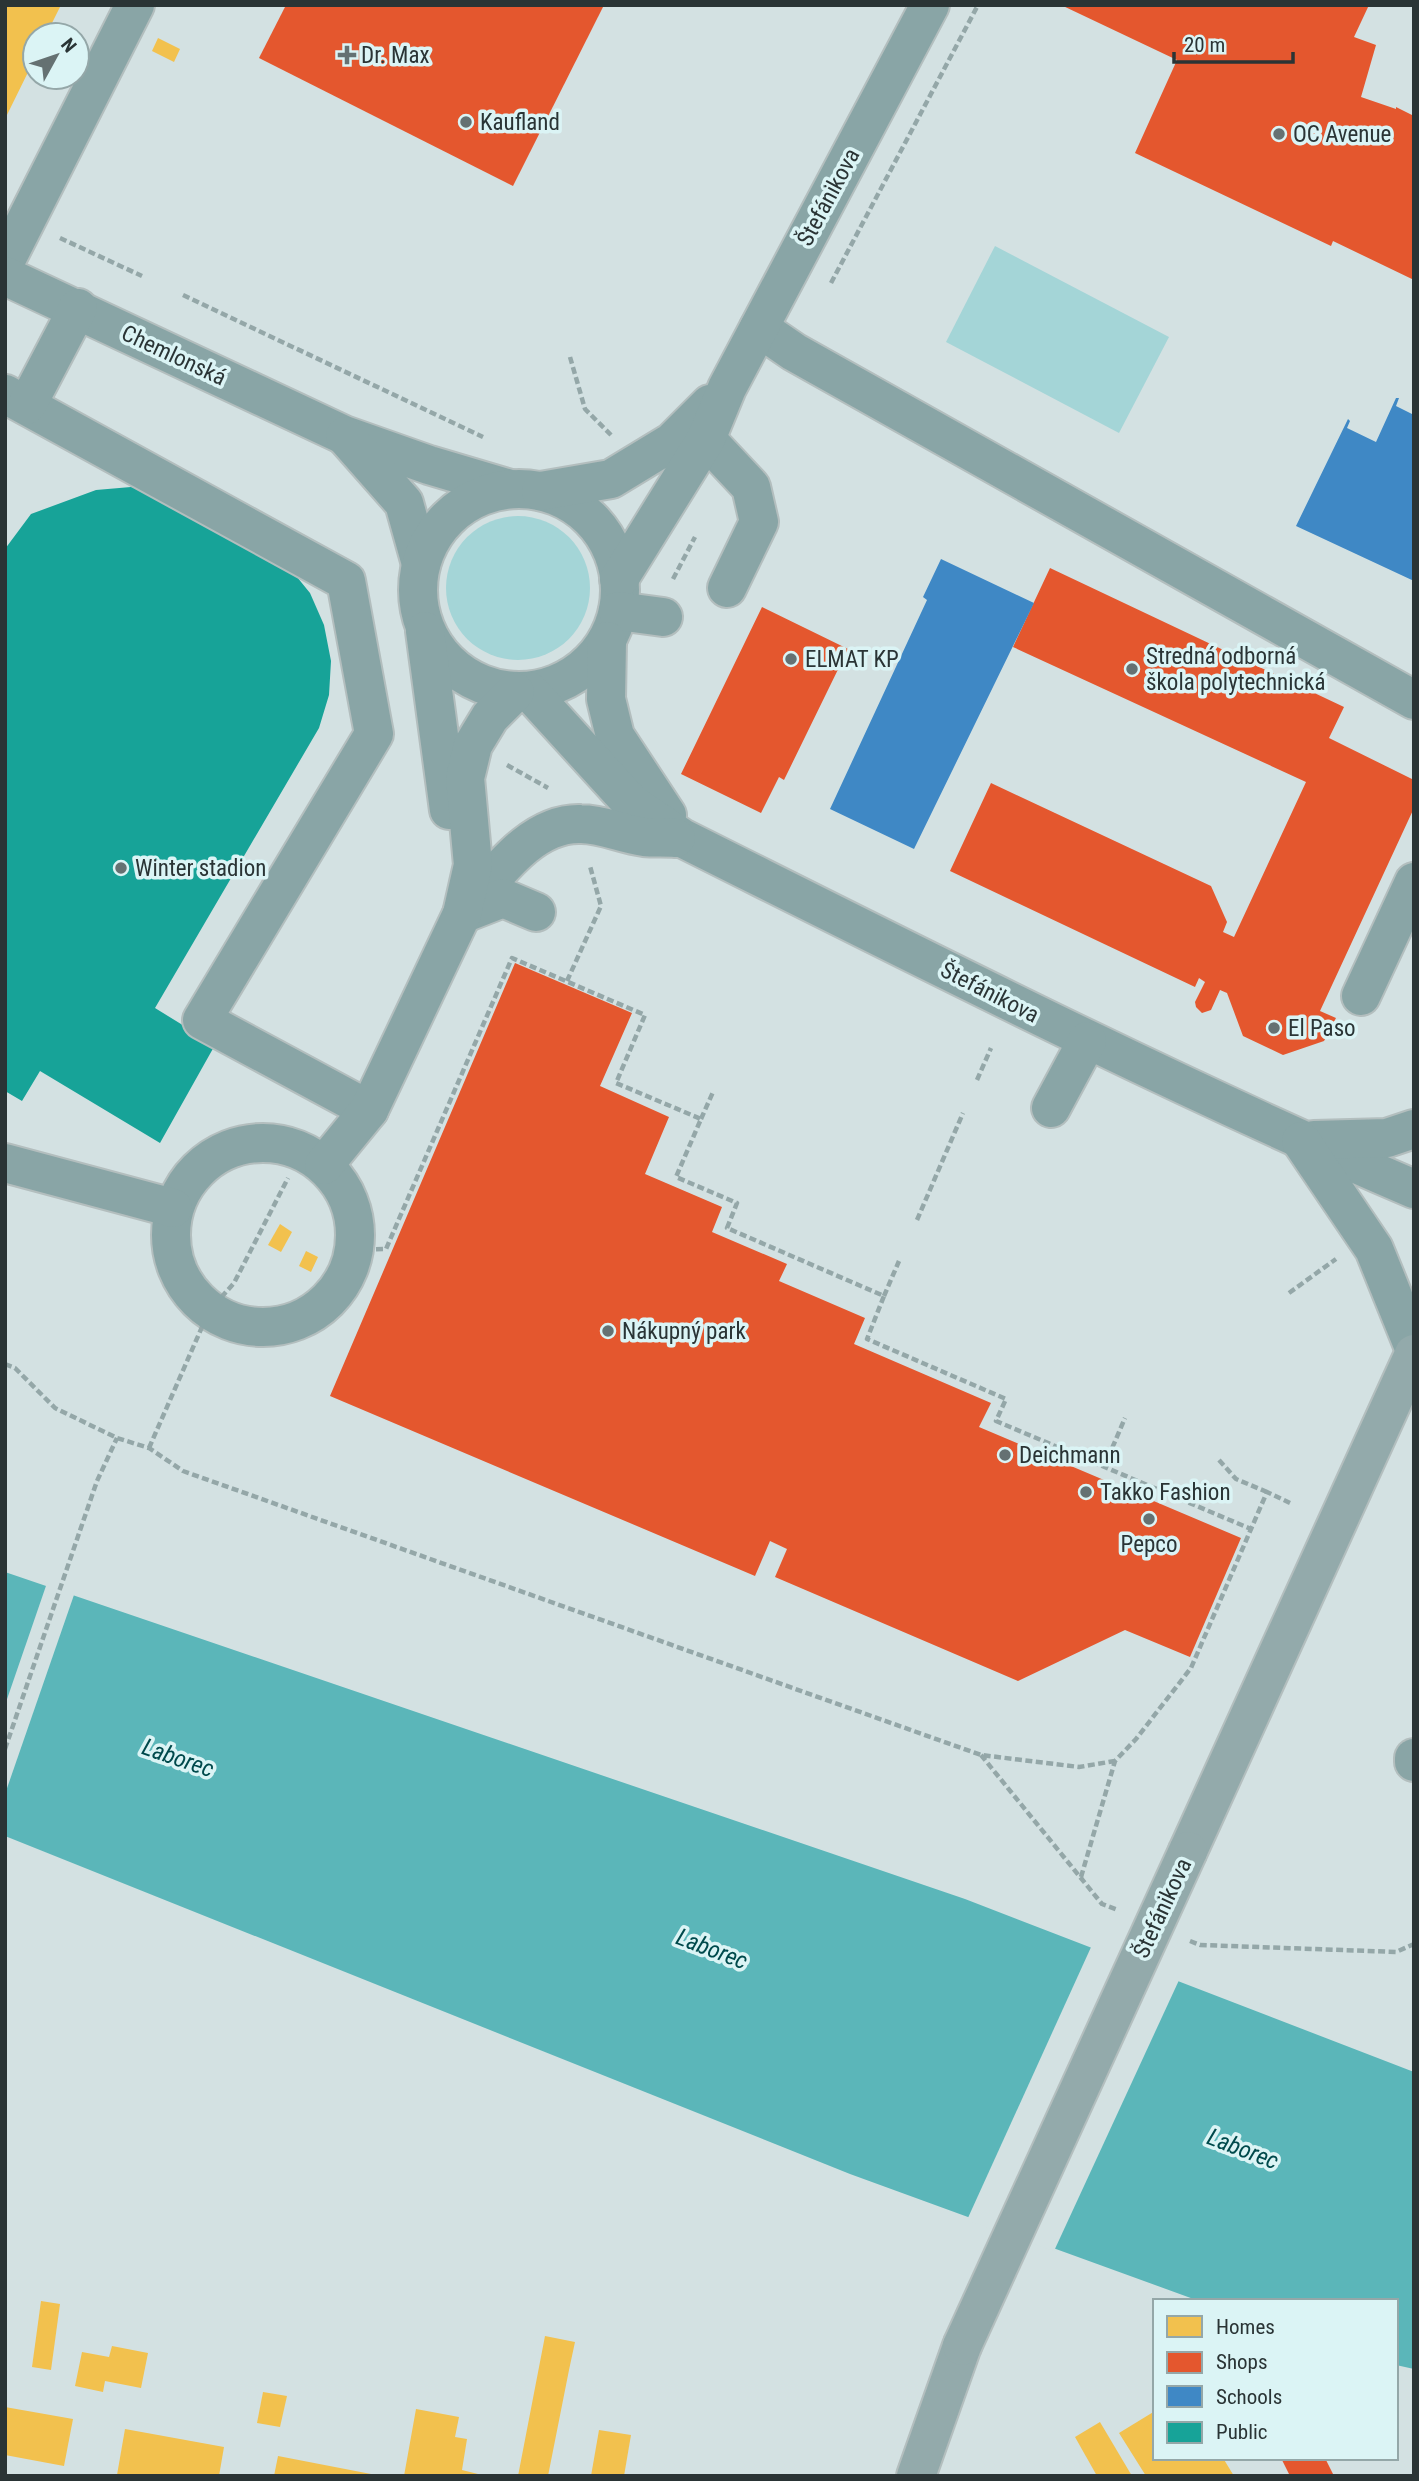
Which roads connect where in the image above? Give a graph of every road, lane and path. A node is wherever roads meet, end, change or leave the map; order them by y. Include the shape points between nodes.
1 (135, 5) edge
2 (930, 5) edge
3 (26, 222) junction
4 (5, 262) edge
5 (5, 276) edge
6 (142, 276) dead end
7 (183, 295) dead end
8 (78, 308) junction
9 (759, 328) junction
10 (570, 357) dead end
11 (727, 388) junction
12 (16, 399) edge
13 (344, 435) junction
14 (706, 439) junction
15 (493, 441) dead end
16 (620, 444) dead end
17 (526, 490) junction
18 (421, 564) junction
19 (727, 588) dead end
20 (615, 610) junction
21 (663, 617) dead end
22 (425, 628) junction
23 (522, 692) junction
24 (1414, 700) edge
25 (506, 764) dead end
26 (558, 794) dead end
27 (682, 838) junction
28 (587, 855) dead end
29 (1414, 882) edge
30 (536, 912) dead end
31 (462, 914) junction
32 (567, 982) junction
33 (1361, 996) dead end
34 (1087, 1041) junction
35 (992, 1048) dead end
36 (977, 1080) dead end
37 (713, 1092) dead end
38 (1051, 1108) dead end
39 (369, 1110) junction
40 (963, 1113) dead end
41 (701, 1119) junction
42 (1414, 1129) edge
43 (1301, 1141) junction
44 (5, 1163) edge
45 (324, 1165) junction
46 (1414, 1189) edge
47 (173, 1208) junction
48 (917, 1220) dead end
49 (355, 1250) junction
50 (1339, 1258) dead end
51 (899, 1261) dead end
52 (1289, 1293) dead end
53 (884, 1296) junction
54 (1414, 1348) edge
55 (1414, 1354) edge
56 (5, 1364) edge
57 (1125, 1418) dead end
58 (117, 1438) junction
59 (1219, 1460) dead end
60 (1104, 1467) junction
61 (1268, 1492) junction
62 (1290, 1503) dead end
63 (1251, 1530) junction
64 (5, 1749) edge
65 (1115, 1761) junction
66 (1081, 1878) dead end
67 (1414, 1944) edge
68 (1396, 1952) dead end
69 (916, 2472) edge

1 - 3 street
2 - 9 street, Štefánikova
3 - 4 street
3 - 6 path
5 - 8 street, Chemlonská
7 - 15 path
8 - 12 street
8 - 13 street, Chemlonská
9 - 11 street, Štefánikova
9 - 24 street via 794,352
10 - 16 path via 585,410
11 - 14 street, Štefánikova
11 - 17 street, Štefánikova via 672,442 611,479
12 - 39 street via 346,581 374,734 202,1020
13 - 17 street, Chemlonská via 429,465
13 - 18 street, Chemlonská via 404,503
14 - 19 street via 751,487 759,522
14 - 20 street, Štefánikova
17 - 18 street via 481,495 454,511 434,533
17 - 20 street via 569,502 593,521 611,548
18 - 22 street via 417,597
20 - 21 street
20 - 23 street via 586,666 559,683
20 - 27 street via 606,699 615,736
22 - 23 street via 442,657 468,678 499,690
22 - 31 street
23 - 27 street, Štefánikova via 632,804
23 - 31 street via 490,717 473,745 465,778 473,866
25 - 26 path
27 - 31 street via 643,837 578,823 550,829 525,845
27 - 34 street, Štefánikova
28 - 32 path via 601,906
29 - 33 street
30 - 31 street via 503,898
31 - 39 street
32 - 41 path via 645,1016 616,1083
32 - 49 path via 512,958 386,1249
34 - 38 street
34 - 43 street, Štefánikova
35 - 36 path
37 - 41 path
39 - 45 street
40 - 48 path
41 - 53 path via 676,1177 737,1203 727,1228
42 - 43 street via 1387,1138
43 - 46 street, Štefánikova
43 - 54 street via 1374,1250
44 - 47 street
45 - 47 street via 302,1151 250,1142 224,1150 202,1164
45 - 49 street via 344,1189 355,1219
47 - 49 street via 173,1260 187,1289 209,1311 237,1324 268,1328 299,1321 325,1304 344,1280
50 - 52 path
51 - 53 path
53 - 60 path via 866,1339 1006,1399 996,1421
55 - 69 main road, Štefánikova, bridge via 962,2346
56 - 58 path via 15,1368 55,1408
57 - 60 path
58 - 64 path via 97,1481
58 - 65 path via 149,1448 183,1471 981,1755 1079,1767
59 - 61 path via 1236,1479
60 - 63 path
61 - 62 path
61 - 63 path
63 - 65 path via 1191,1668
65 - 66 path
67 - 68 path

